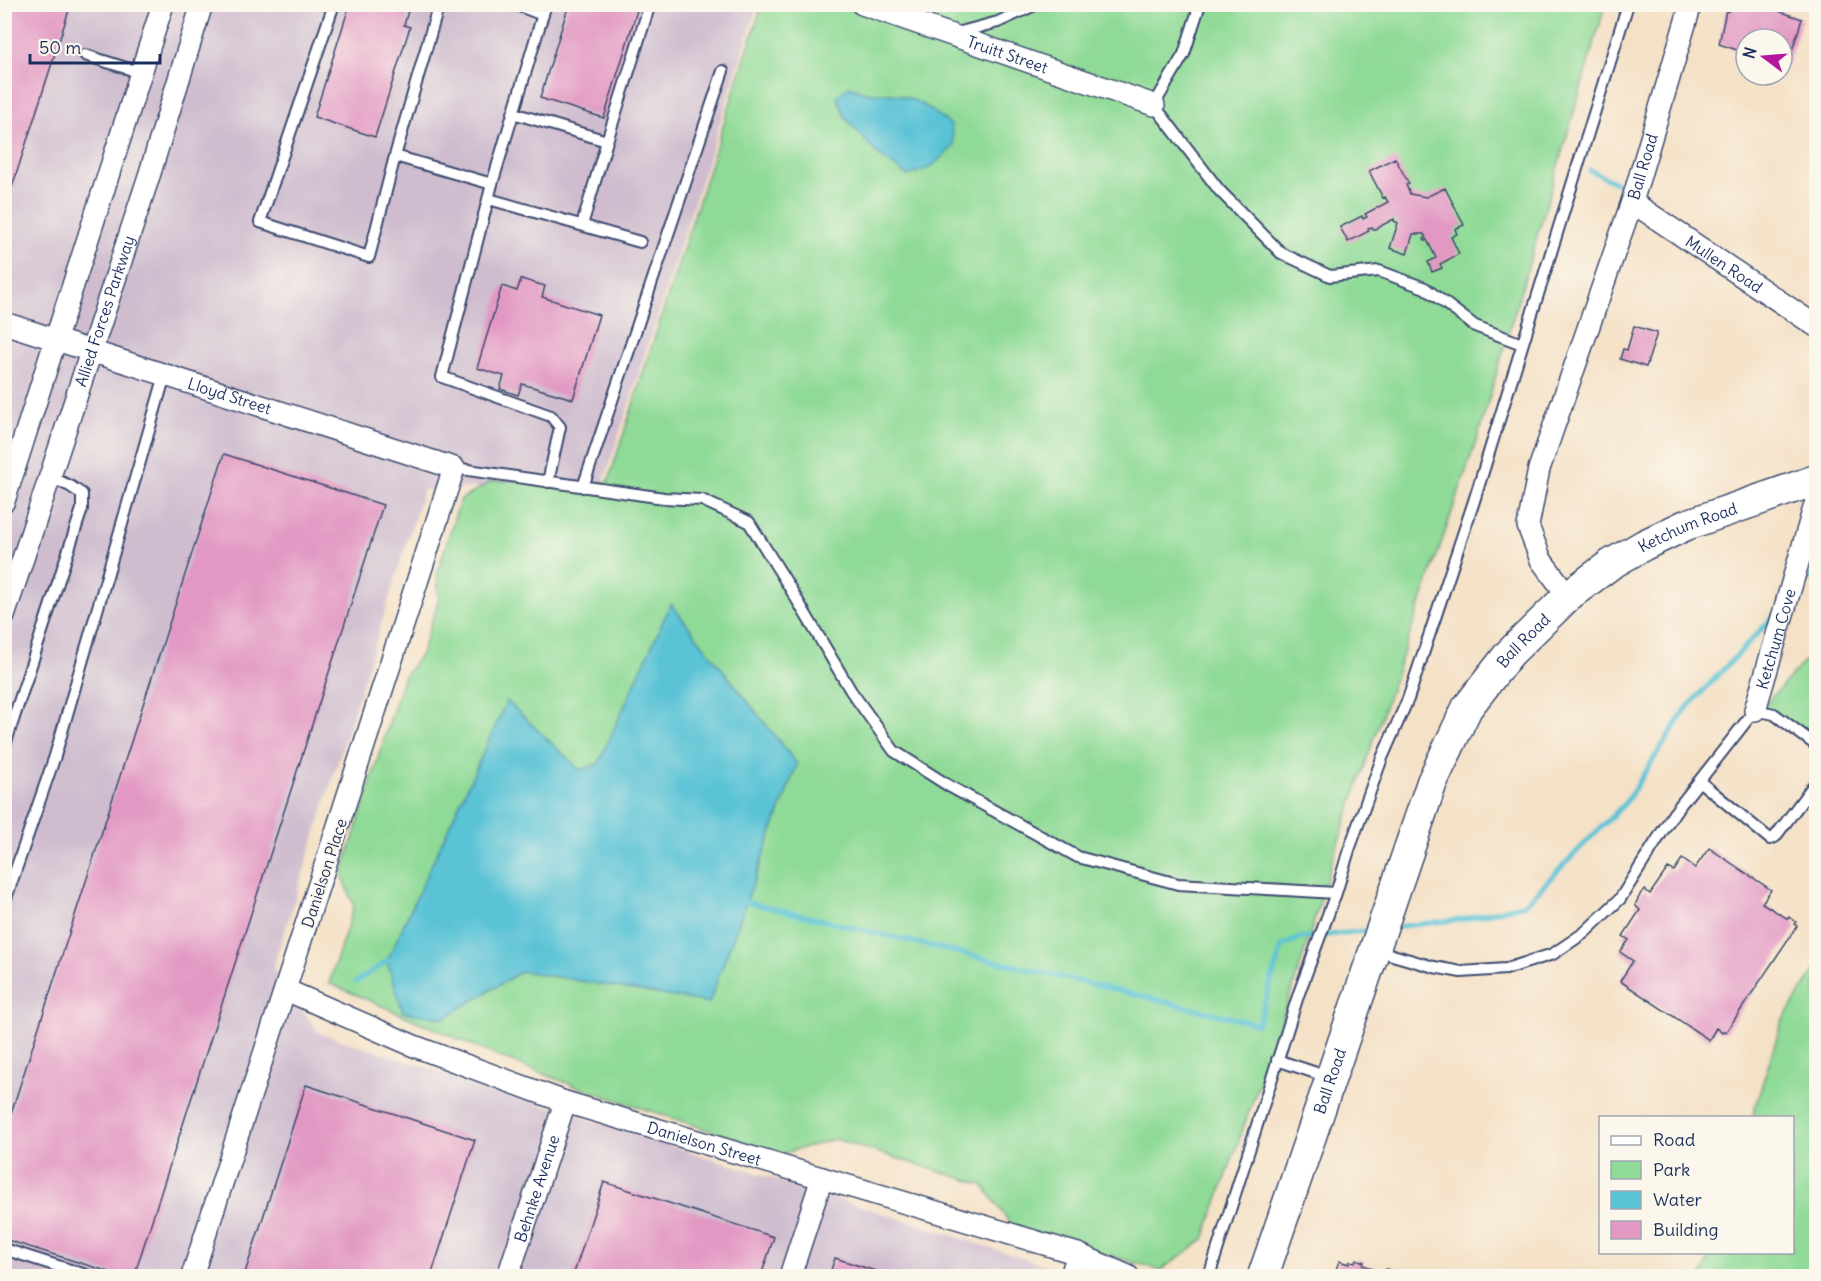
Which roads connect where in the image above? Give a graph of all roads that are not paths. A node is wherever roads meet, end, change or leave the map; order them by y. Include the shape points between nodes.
1 (163, 4) edge
2 (202, 4) edge
3 (334, 4) edge
4 (439, 4) edge
5 (514, 4) edge
6 (650, 4) edge
7 (862, 4) edge
8 (1037, 4) edge
9 (1200, 4) edge
10 (1628, 4) edge
11 (1691, 4) edge
12 (544, 10) edge
13 (951, 35) junction
14 (85, 55) dead end
15 (723, 71) dead end
16 (142, 73) junction
17 (1154, 105) junction
18 (513, 113) junction
19 (607, 141) junction
20 (395, 156) junction
21 (492, 184) junction
22 (1634, 194) junction
23 (489, 199) junction
24 (582, 225) junction
25 (640, 242) dead end
26 (4, 323) edge
27 (1816, 326) edge
28 (57, 340) junction
29 (1522, 344) junction
30 (92, 351) junction
31 (165, 375) junction
32 (454, 468) junction
33 (50, 477) junction
34 (1816, 480) edge
35 (548, 482) junction
36 (583, 486) junction
37 (4, 501) edge
38 (1816, 501) edge
39 (1568, 596) junction
40 (4, 616) edge
41 (1755, 710) junction
42 (1816, 745) edge
43 (4, 748) edge
44 (1699, 781) junction
45 (1816, 782) edge
46 (1336, 892) junction
47 (4, 904) edge
48 (1379, 937) junction
49 (286, 990) junction
50 (1277, 1060) junction
51 (1331, 1078) junction
52 (565, 1102) junction
53 (822, 1178) junction
54 (4, 1249) edge
55 (1078, 1254) junction
56 (59, 1272) edge
57 (88, 1276) edge
58 (192, 1276) edge
59 (508, 1276) edge
60 (790, 1276) edge
61 (1071, 1276) edge
62 (1128, 1276) edge
63 (1209, 1276) edge
64 (1263, 1276) edge

1 - 16 street
2 - 30 street, Allied Forces Parkway
3 - 20 lane via 260,222 369,257
4 - 20 lane
5 - 12 lane
6 - 19 lane
7 - 13 street, Truitt Street
8 - 13 lane via 998,22
9 - 17 lane via 1184,54
10 - 29 lane
11 - 22 street, Ball Road
12 - 18 lane
13 - 17 street, Truitt Street
14 - 16 lane
15 - 36 lane
16 - 28 street
17 - 29 lane via 1219,190 1281,253 1330,276 1379,271 1407,281 1425,288 1475,326
18 - 19 lane
18 - 21 lane
19 - 24 lane
20 - 21 lane
21 - 23 lane
22 - 27 street, Mullen Road
22 - 39 street, Ball Road via 1539,469 1528,526 1541,560
23 - 24 lane
23 - 35 lane via 442,377 551,416 560,427
24 - 25 lane
26 - 28 street, Lloyd Street
28 - 30 street, Lloyd Street
28 - 37 street
29 - 46 lane via 1408,699 1382,758
30 - 31 street, Lloyd Street
30 - 33 street, Allied Forces Parkway
31 - 32 street, Lloyd Street
31 - 47 lane via 55,756
32 - 35 lane
32 - 49 street, Danielson Place
33 - 40 street, Allied Forces Parkway
33 - 43 lane via 82,494 82,509
34 - 39 main road, Ketchum Road via 1686,525 1619,560
35 - 36 lane
36 - 46 lane via 702,500 749,522 850,691 894,751 1068,852 1178,884
38 - 41 street, Ketchum Cove
39 - 48 main road, Ball Road via 1509,654 1467,708 1432,782
41 - 42 lane via 1774,714
41 - 44 lane
44 - 45 lane via 1770,839
44 - 48 lane via 1620,899 1584,933 1553,954 1506,969 1461,972 1434,968
46 - 50 lane
48 - 51 main road, Ball Road
49 - 52 street, Danielson Street via 414,1046
49 - 58 street, Danielson Place
50 - 51 lane
50 - 63 lane
51 - 64 main road, Ball Road
52 - 53 street, Danielson Street
52 - 59 street, Behnke Avenue
53 - 55 street, Danielson Street
53 - 60 street
54 - 56 lane
55 - 61 street
55 - 62 street, Danielson Street
56 - 57 lane

